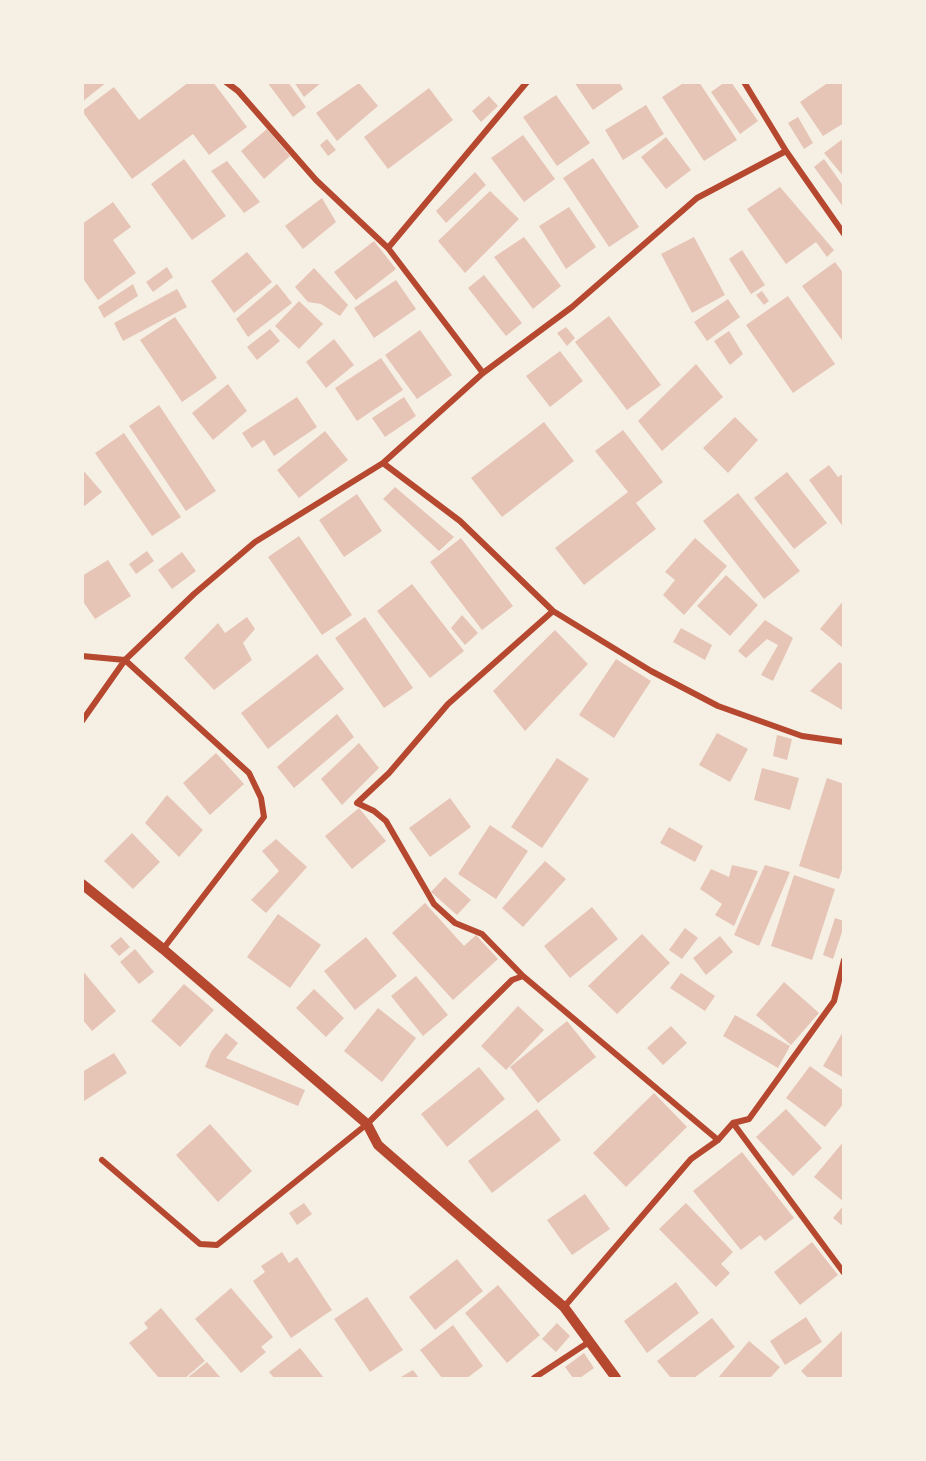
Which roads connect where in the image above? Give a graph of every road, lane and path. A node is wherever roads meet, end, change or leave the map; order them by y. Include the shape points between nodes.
1 (226, 82) edge
2 (527, 82) edge
3 (744, 82) edge
4 (786, 151) junction
5 (843, 234) edge
6 (388, 248) junction
7 (483, 373) junction
8 (383, 463) junction
9 (553, 611) junction
10 (82, 656) edge
11 (125, 660) junction
12 (82, 721) edge
13 (843, 742) edge
14 (82, 884) edge
15 (163, 949) junction
16 (843, 960) edge
17 (523, 976) junction
18 (733, 1123) junction
19 (367, 1124) junction
20 (718, 1140) junction
21 (102, 1161) dead end
22 (843, 1273) edge
23 (564, 1308) junction
24 (589, 1342) junction
25 (534, 1378) edge
26 (616, 1378) edge

1 - 6 street via 316,180
2 - 6 street
3 - 4 street
4 - 5 street
4 - 7 street via 697,198 572,307
6 - 7 street
7 - 8 street
8 - 9 street via 460,521
8 - 11 street via 255,542
9 - 13 street via 651,671 718,706 802,736
9 - 17 street via 448,704 357,804 374,811 386,822 434,904 455,923 482,934
10 - 11 street
11 - 12 street
11 - 15 street via 249,773 261,798 264,816
14 - 15 street
15 - 19 street
16 - 18 street via 834,1001 820,1022 749,1119
17 - 19 street via 512,980
17 - 20 street
18 - 20 street
18 - 22 street
19 - 21 street via 217,1245 200,1244
19 - 23 street via 378,1145
20 - 23 street via 691,1159
23 - 24 street
24 - 25 street
24 - 26 street

